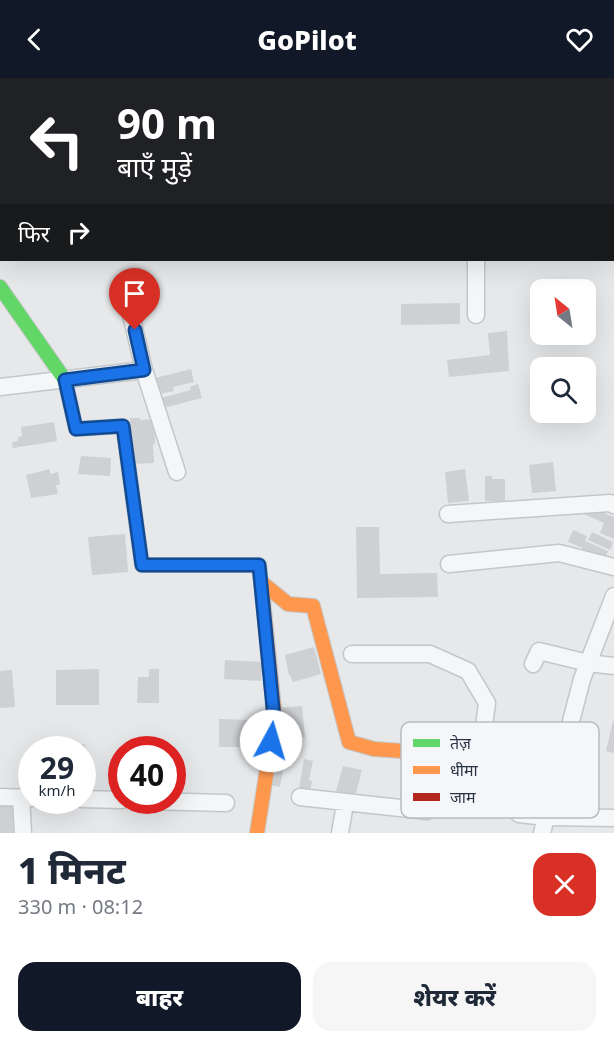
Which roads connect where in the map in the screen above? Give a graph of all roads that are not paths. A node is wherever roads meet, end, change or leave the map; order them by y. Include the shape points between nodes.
1 (476, 261) edge
2 (0, 287) edge
3 (125, 289) dead end
4 (476, 315) dead end
5 (144, 370) junction
6 (65, 380) junction
7 (0, 387) edge
8 (177, 472) dead end
9 (614, 505) edge
10 (448, 514) dead end
11 (449, 564) dead end
12 (614, 567) edge
13 (261, 582) junction
14 (614, 596) edge
15 (352, 654) dead end
16 (588, 663) junction
17 (533, 664) dead end
18 (614, 666) edge
19 (484, 722) edge
20 (570, 722) edge
21 (401, 751) edge
22 (0, 797) edge
23 (18, 797) edge
24 (300, 797) dead end
25 (186, 803) edge
26 (226, 804) dead end
27 (345, 804) junction
28 (401, 809) edge
29 (25, 814) edge
30 (528, 818) edge
31 (614, 818) edge
32 (544, 825) edge
33 (23, 833) edge
34 (256, 833) edge
35 (340, 833) edge

1 - 4 street
2 - 6 main road
3 - 5 street
5 - 6 street
5 - 8 street
6 - 7 street
6 - 13 main road via 76,429 123,426 142,565 259,565
9 - 10 street
11 - 12 street via 559,553
13 - 21 main road via 288,604 313,606 349,742
13 - 34 main road via 274,718
14 - 16 street
15 - 19 street via 430,654 468,671 487,703
16 - 17 street via 540,651
16 - 18 street
16 - 20 street
22 - 23 street
24 - 27 street
25 - 26 street
27 - 28 street
27 - 35 street
29 - 33 street
30 - 32 street
31 - 32 street

